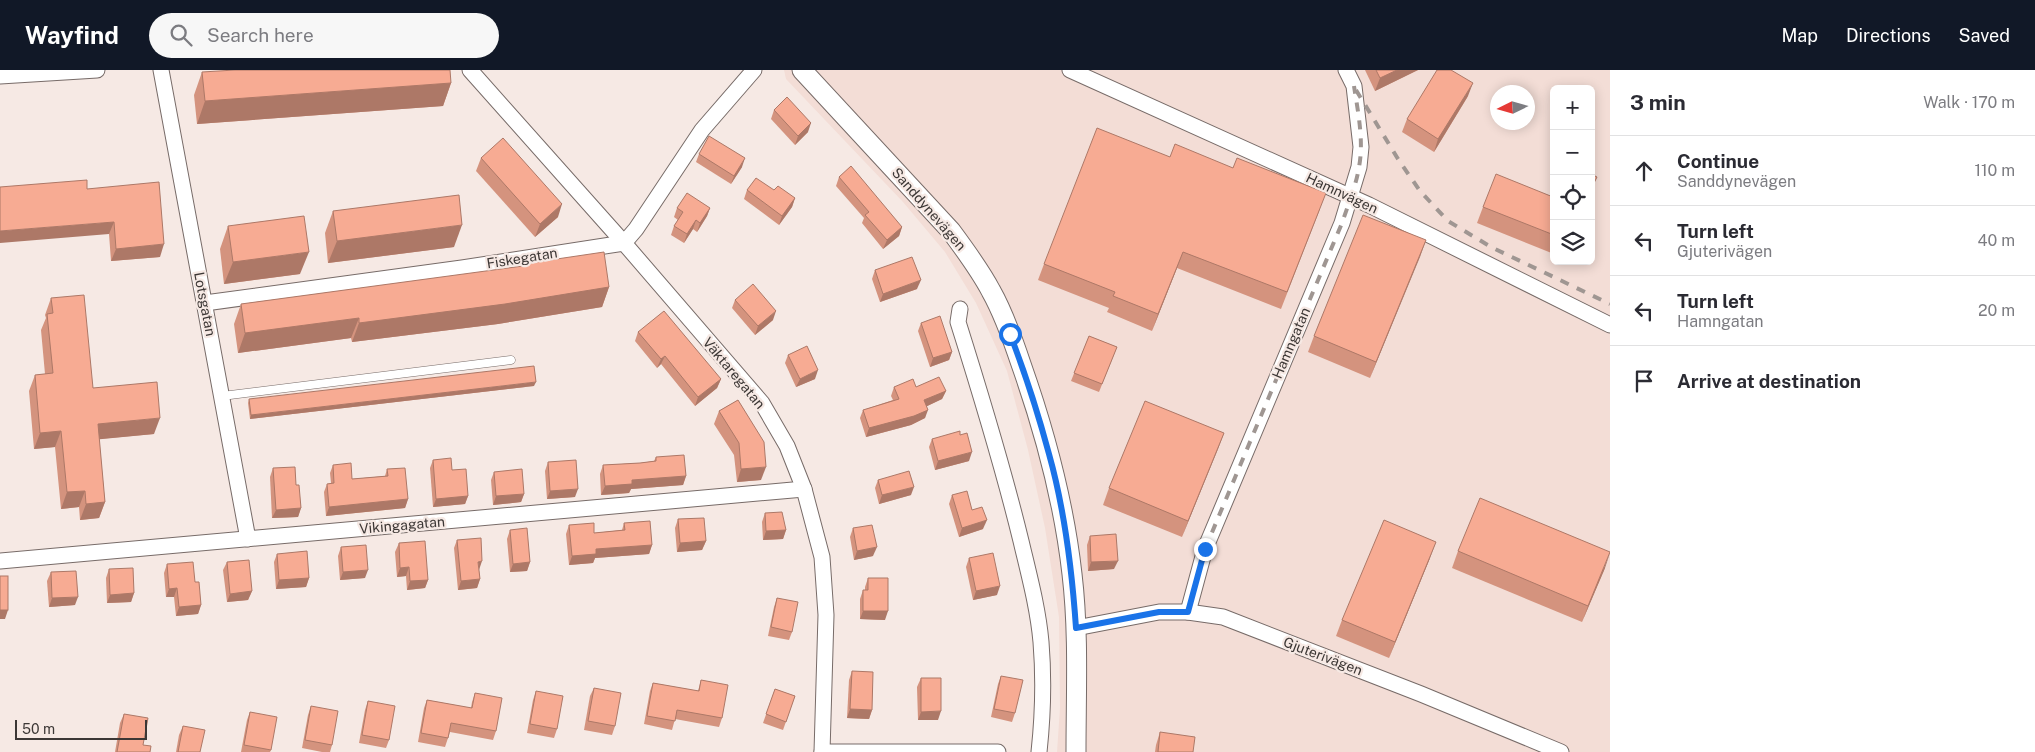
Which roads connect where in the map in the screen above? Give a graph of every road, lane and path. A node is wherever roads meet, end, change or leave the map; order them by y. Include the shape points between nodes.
1 (97, 70) edge
2 (161, 70) edge
3 (470, 70) edge
4 (754, 70) edge
5 (802, 70) edge
6 (1070, 70) edge
7 (1346, 70) edge
8 (9, 73) edge
9 (1350, 196) junction
10 (624, 243) junction
11 (205, 303) junction
12 (960, 309) dead end
13 (1610, 325) edge
14 (511, 360) dead end
15 (222, 396) junction
16 (804, 489) junction
17 (248, 539) junction
18 (0, 561) edge
19 (1188, 612) junction
20 (1076, 628) junction
21 (822, 752) edge
22 (998, 752) edge
23 (1039, 752) edge
24 (1076, 752) edge
25 (1561, 752) edge

1 - 8 street
2 - 11 street, Lotsgatan
3 - 10 street, Väktaregatan
4 - 10 street via 702,130
5 - 20 street, Sanddynevägen via 951,231 992,292 1025,374 1050,455 1072,574
6 - 9 street, Hamnvägen
7 - 9 street, Hamngatan via 1354,86 1361,147 1360,167
9 - 13 street, Hamnvägen
9 - 19 street, Hamngatan via 1342,223 1205,549
10 - 11 street, Fiskegatan
10 - 16 street, Väktaregatan via 762,403 787,446
11 - 15 street, Lotsgatan
12 - 23 street via 958,322 1007,483 1035,603 1043,678
14 - 15 lane
15 - 17 street, Lotsgatan
16 - 17 street, Vikingagatan
16 - 21 street, Väktaregatan via 822,557 826,614
17 - 18 street, Vikingagatan
19 - 20 street, Gjuterivägen via 1159,612
19 - 25 street, Gjuterivägen via 1223,617
20 - 24 street, Sanddynevägen
21 - 22 street

